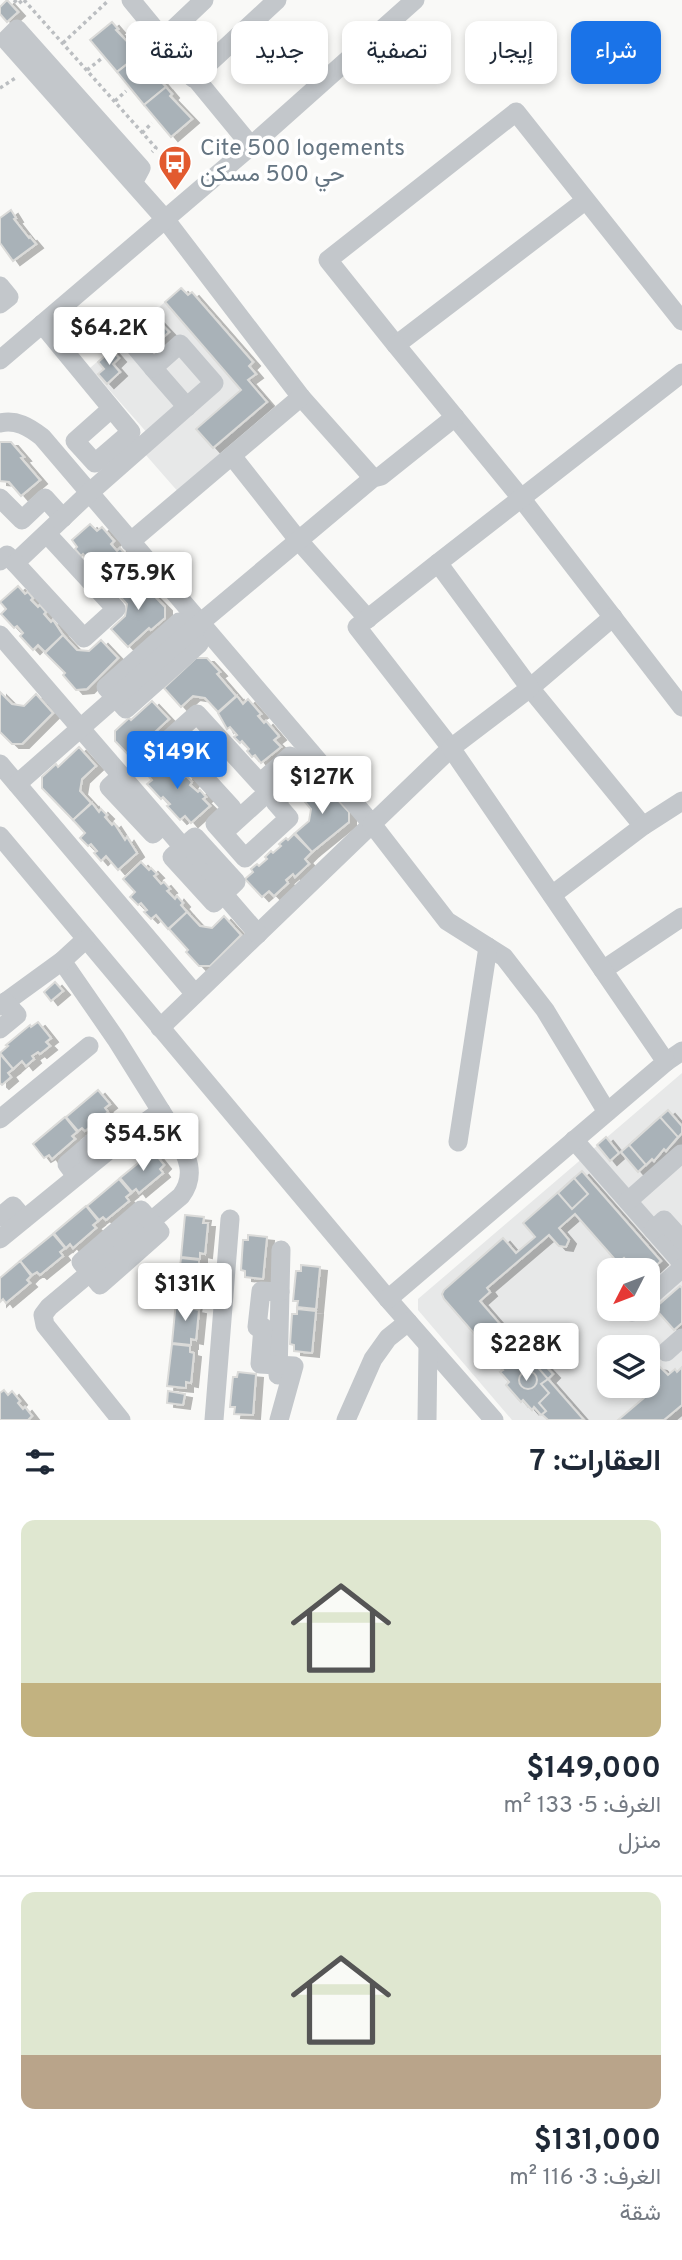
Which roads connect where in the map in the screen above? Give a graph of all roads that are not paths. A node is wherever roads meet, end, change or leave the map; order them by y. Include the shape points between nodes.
1 (131, 0) edge
2 (204, 0) edge
3 (277, 0) edge
4 (415, 0) edge
5 (148, 21) edge
6 (182, 21) edge
7 (217, 56) edge
8 (198, 84) edge
9 (251, 146) junction
10 (133, 183) junction
11 (586, 200) junction
12 (165, 219) junction
13 (0, 286) edge
14 (0, 304) edge
15 (682, 321) edge
16 (42, 324) junction
17 (132, 343) dead end
18 (396, 345) junction
19 (0, 360) edge
20 (153, 368) junction
21 (682, 373) edge
22 (301, 397) junction
23 (187, 407) junction
24 (111, 409) dead end
25 (455, 417) junction
26 (0, 423) edge
27 (232, 456) junction
28 (373, 478) junction
29 (89, 493) junction
30 (0, 498) edge
31 (521, 498) junction
32 (63, 518) junction
33 (47, 534) junction
34 (299, 541) junction
35 (130, 542) junction
36 (7, 562) edge
37 (438, 563) junction
38 (613, 617) junction
39 (368, 619) junction
40 (195, 628) junction
41 (0, 635) edge
42 (0, 654) edge
43 (36, 676) junction
44 (530, 688) junction
45 (116, 698) junction
46 (682, 707) edge
47 (81, 729) junction
48 (451, 748) junction
49 (305, 759) junction
50 (0, 764) edge
51 (17, 784) junction
52 (682, 801) edge
53 (372, 824) junction
54 (643, 826) junction
55 (223, 833) junction
56 (0, 836) edge
57 (183, 848) junction
58 (223, 894) junction
59 (552, 895) junction
60 (682, 917) edge
61 (258, 934) junction
62 (86, 939) junction
63 (488, 947) junction
64 (62, 961) junction
65 (603, 970) junction
66 (195, 994) junction
67 (3, 1004) edge
68 (160, 1028) junction
69 (0, 1029) edge
70 (89, 1046) dead end
71 (674, 1056) edge
72 (161, 1111) junction
73 (607, 1112) junction
74 (0, 1119) edge
75 (574, 1140) junction
76 (458, 1142) dead end
77 (681, 1154) edge
78 (628, 1201) junction
79 (0, 1217) edge
80 (24, 1219) junction
81 (230, 1219) dead end
82 (151, 1221) junction
83 (653, 1230) junction
84 (0, 1239) edge
85 (682, 1240) edge
86 (281, 1250) dead end
87 (682, 1265) edge
88 (90, 1272) junction
89 (660, 1286) edge
90 (388, 1299) junction
91 (408, 1322) junction
92 (682, 1338) edge
93 (428, 1345) junction
94 (666, 1352) dead end
95 (121, 1420) edge
96 (214, 1420) edge
97 (278, 1420) edge
98 (345, 1420) edge
99 (427, 1420) edge
100 (494, 1420) edge

1 - 5 street
2 - 6 street
3 - 7 street
4 - 9 street
8 - 9 street
9 - 12 street
10 - 10 street via 6,40 17,29 141,169
10 - 12 street
11 - 15 street
11 - 18 street
11 - 18 street via 516,112 328,260
12 - 16 street
12 - 22 street
13 - 14 street via 9,297
16 - 19 street
16 - 24 street
17 - 20 street
18 - 25 street
20 - 23 street
20 - 23 street via 180,344 214,383
21 - 31 street
22 - 27 street
22 - 28 street
23 - 29 street
25 - 28 street
25 - 31 street
26 - 29 street via 9,421 34,431
27 - 34 street
27 - 35 street
28 - 34 street
29 - 32 street
29 - 35 street
30 - 32 street via 22,520 45,498
31 - 37 street
31 - 38 street
32 - 33 street
33 - 36 street
33 - 36 street via 116,608 84,638
34 - 39 street
34 - 40 street
35 - 40 street
37 - 39 street
37 - 44 street
38 - 44 street
38 - 46 street
39 - 48 street via 357,627
40 - 45 street via 199,644 158,681 126,709
40 - 45 street via 179,622 106,687
40 - 49 street
41 - 43 street
42 - 43 street via 28,684
43 - 47 street
44 - 48 street
44 - 54 street
45 - 47 street
47 - 51 street
47 - 57 street via 121,776 109,787 153,834 163,825
48 - 53 street
48 - 59 street
49 - 53 street
49 - 55 street
49 - 55 street via 306,774 275,802 289,818 263,842 245,858
49 - 55 street via 290,756 260,783 197,714 169,739 232,808 215,824
50 - 51 street
51 - 66 street
52 - 54 street
53 - 61 street
53 - 63 street via 447,921
54 - 59 street
56 - 62 street
57 - 58 street via 172,857 214,903
57 - 58 street via 195,836 236,883
58 - 61 street
59 - 65 street
60 - 65 street
61 - 66 street
62 - 64 street
62 - 68 street
63 - 73 street via 504,957 545,1010
63 - 76 street
64 - 67 street
64 - 72 street
65 - 71 street
66 - 68 street
67 - 69 street via 17,1015
68 - 90 street
70 - 74 street
71 - 73 street
72 - 80 street via 125,1137 114,1124 67,1164 76,1176
72 - 82 street via 183,1148 190,1177 181,1196
73 - 75 street
75 - 78 street
75 - 90 street
77 - 78 street
78 - 83 street
79 - 80 street via 13,1206
80 - 84 street
81 - 96 street
82 - 88 street via 141,1210 81,1262
82 - 88 street via 160,1232 100,1285
83 - 85 street via 664,1220
83 - 87 street
86 - 97 street via 280,1292 261,1291 257,1327 263,1327 260,1364 294,1366
87 - 89 street
88 - 95 street via 49,1307 43,1319
90 - 91 street
91 - 93 street
91 - 98 street via 388,1338 373,1359
92 - 94 street
93 - 99 street
93 - 100 street

